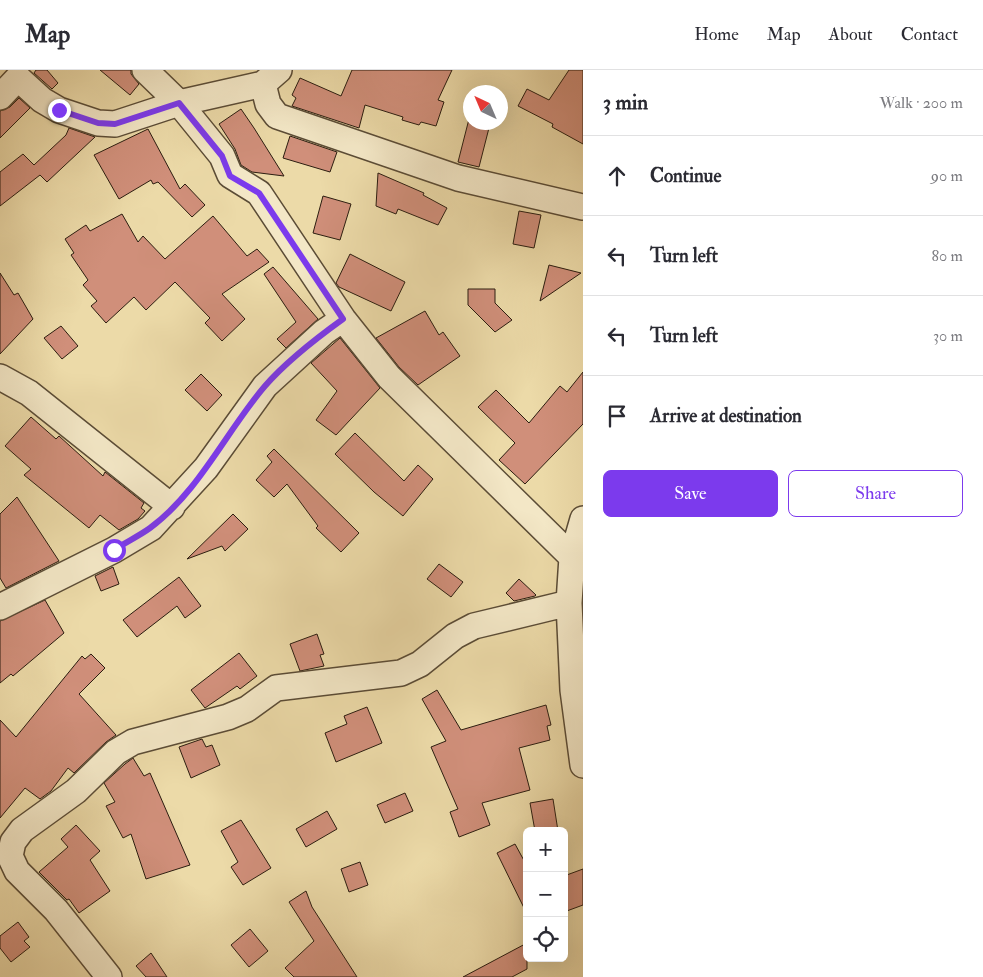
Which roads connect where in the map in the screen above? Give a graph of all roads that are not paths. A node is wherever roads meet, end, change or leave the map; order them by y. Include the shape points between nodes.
1 (145, 70) edge
2 (271, 77) edge
3 (0, 97) edge
4 (179, 103) junction
5 (583, 207) edge
6 (343, 319) junction
7 (0, 377) edge
8 (172, 507) junction
9 (583, 519) edge
10 (578, 559) edge
11 (569, 603) junction
12 (0, 607) edge
13 (583, 765) edge
14 (109, 977) edge

1 - 4 street
2 - 4 street
2 - 5 street via 268,104 277,116 458,178
3 - 4 street via 18,78 42,100 59,110 98,123 115,124
4 - 6 street via 222,156 230,176 259,193
6 - 8 street via 324,332 265,386 206,468
6 - 10 street via 389,377
7 - 8 street via 29,392
8 - 12 street via 151,528 114,550
9 - 10 street
10 - 11 street
11 - 13 street via 573,690
11 - 14 street via 474,626 455,636 420,664 401,673 276,688 228,718 133,742 116,752 76,791 22,830 13,842 10,856 17,870 56,910

